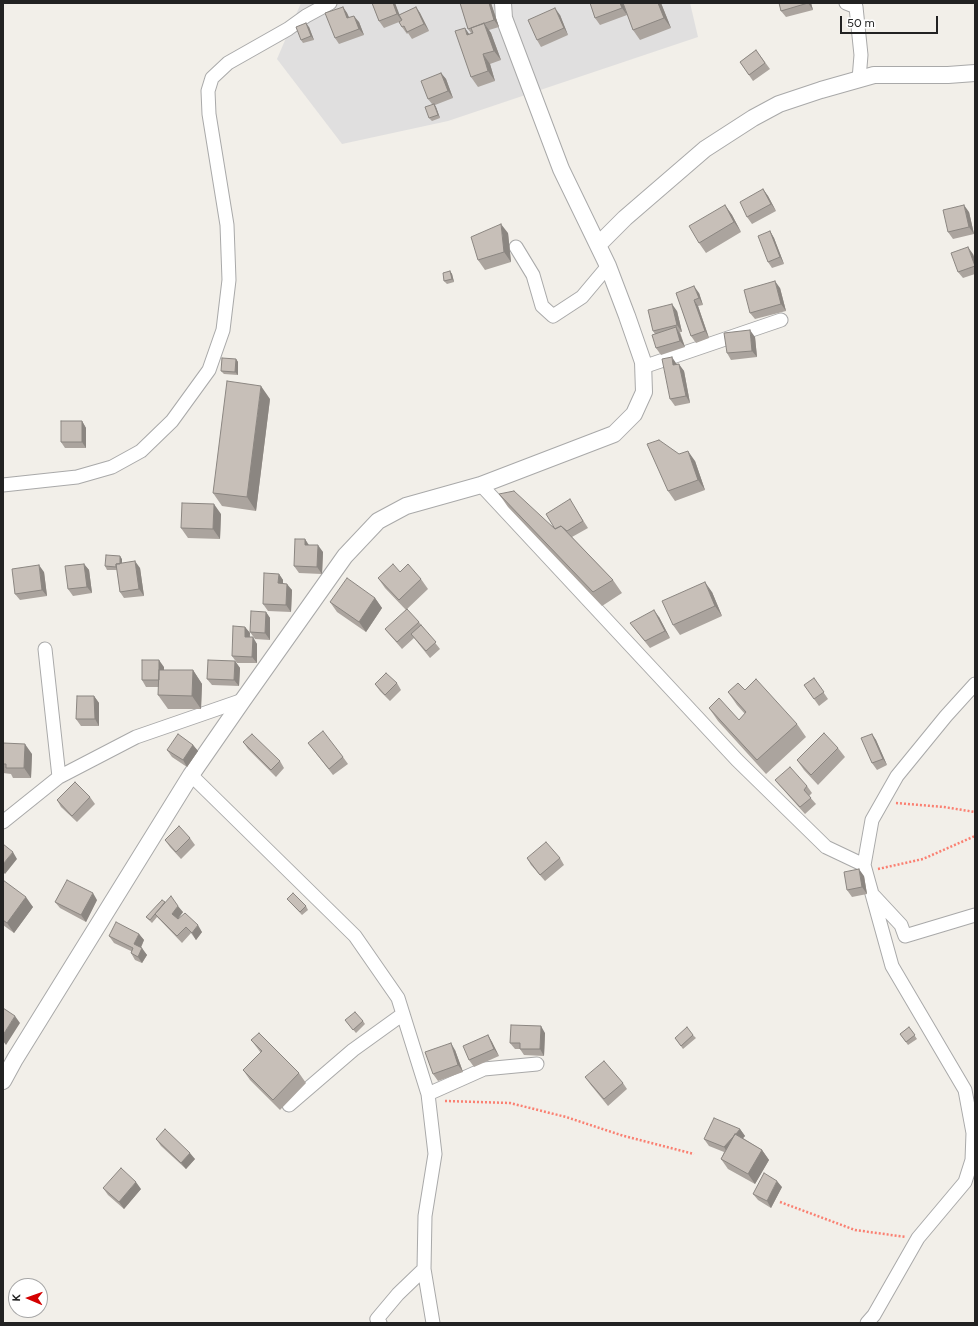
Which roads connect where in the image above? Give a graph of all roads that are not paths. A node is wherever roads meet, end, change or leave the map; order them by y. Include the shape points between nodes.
1 (330, 3) edge
2 (503, 3) edge
3 (846, 3) edge
4 (975, 73) edge
5 (859, 79) junction
6 (598, 245) junction
7 (516, 246) dead end
8 (608, 266) junction
9 (781, 320) dead end
10 (643, 367) junction
11 (3, 485) edge
12 (481, 485) junction
13 (45, 649) dead end
14 (975, 684) edge
15 (243, 700) junction
16 (191, 775) junction
17 (59, 777) junction
18 (3, 822) edge
19 (865, 868) junction
20 (872, 895) junction
21 (975, 915) edge
22 (403, 1014) junction
23 (537, 1064) dead end
24 (3, 1081) edge
25 (428, 1098) junction
26 (289, 1105) dead end
27 (424, 1269) junction
28 (380, 1323) edge
29 (433, 1323) edge
30 (867, 1323) edge

1 - 11 street via 228,63 212,78 208,91 209,114 227,225 229,280 223,330 209,370 172,422 141,451 112,467 77,477
2 - 6 street via 504,18 561,169
3 - 5 street via 856,7 861,54
4 - 5 street via 874,75
5 - 6 street via 779,104 753,118 705,149 625,218
6 - 8 street
7 - 8 street via 533,275 542,306 552,316 582,297
8 - 10 street
9 - 10 street
10 - 12 street via 644,392 634,414 614,434
12 - 15 street via 406,506 378,521 345,556
12 - 19 street via 737,760 826,847
13 - 17 street
14 - 19 street via 897,776 872,820
15 - 16 street
15 - 17 street via 136,737
16 - 22 street via 355,936 398,998
16 - 24 street
17 - 18 street
19 - 20 street
20 - 21 street via 901,925 905,936
20 - 30 street via 892,966 965,1090 973,1133 972,1160 965,1182 918,1238
22 - 25 street
22 - 26 street via 352,1050
23 - 25 street via 484,1069
25 - 27 street via 435,1154 424,1216
27 - 28 street via 377,1319
27 - 29 street

